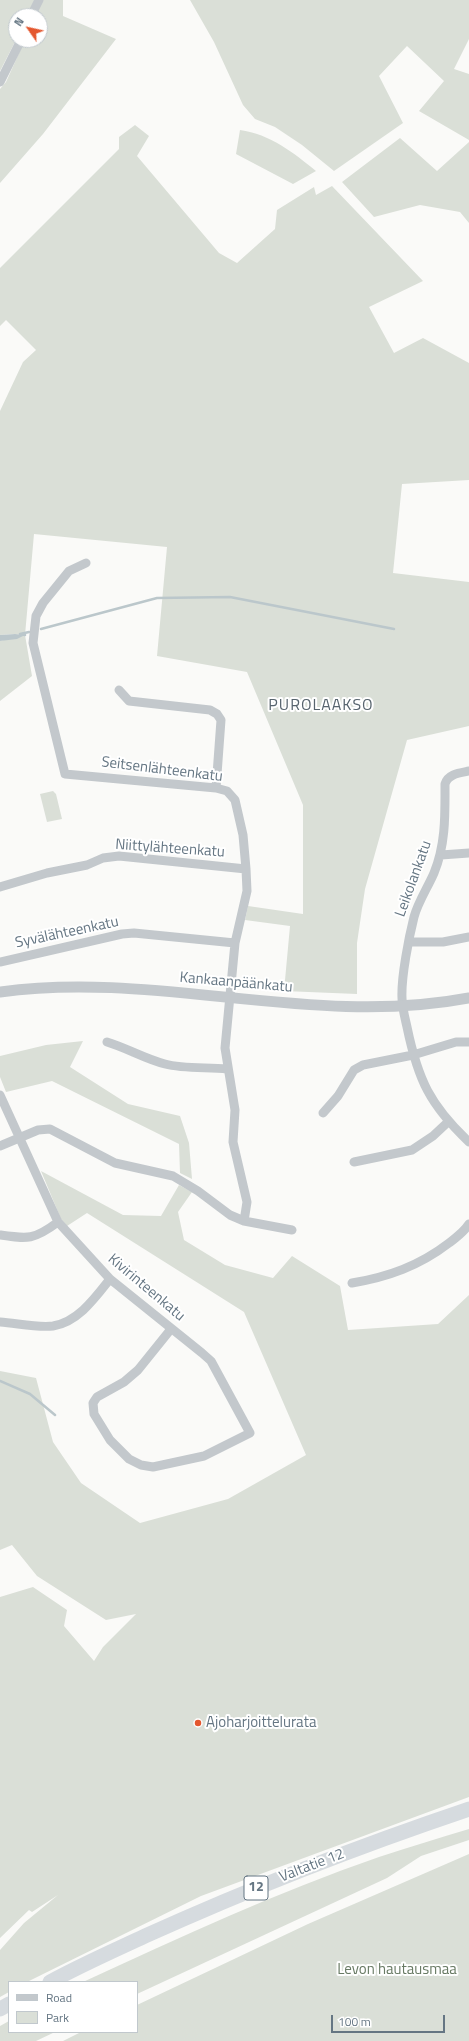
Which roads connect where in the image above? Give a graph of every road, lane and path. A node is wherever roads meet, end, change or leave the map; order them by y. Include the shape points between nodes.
1 (17, 48) edge
2 (0, 82) edge
3 (86, 563) dead end
4 (119, 690) dead end
5 (469, 771) edge
6 (216, 788) junction
7 (469, 853) edge
8 (441, 854) junction
9 (246, 869) junction
10 (0, 887) edge
11 (469, 938) edge
12 (410, 942) junction
13 (235, 943) junction
14 (0, 962) edge
15 (0, 992) edge
16 (230, 998) junction
17 (469, 998) edge
18 (404, 1007) junction
19 (107, 1042) dead end
20 (469, 1042) edge
21 (413, 1055) junction
22 (227, 1069) junction
23 (0, 1096) edge
24 (323, 1113) dead end
25 (448, 1122) junction
26 (20, 1138) junction
27 (469, 1142) edge
28 (0, 1146) edge
29 (354, 1162) dead end
30 (244, 1221) junction
31 (58, 1222) junction
32 (469, 1224) edge
33 (292, 1230) dead end
34 (0, 1235) edge
35 (110, 1279) junction
36 (352, 1283) dead end
37 (0, 1322) edge
38 (171, 1329) junction
39 (469, 1809) edge
40 (52, 1981) edge

1 - 2 street
3 - 6 street, Seitsenlähteenkatu via 69,570 44,603 36,616 33,643 65,774
4 - 6 street via 129,701 210,710 217,714 221,720
5 - 8 street, Leikolankatu via 446,778
6 - 9 street, Seitsenlähteenkatu via 227,791 235,800 243,835
7 - 8 street
8 - 12 street, Leikolankatu via 414,916
9 - 10 street, Niittylähteenkatu via 119,856 103,858 88,865 47,873
9 - 13 street, Seitsenlähteenkatu via 247,891
11 - 12 street via 443,942
12 - 18 street, Leikolankatu via 402,998
13 - 14 street, Syvälähteenkatu via 134,933
13 - 16 street, Seitsenlähteenkatu
15 - 16 street, Kankaanpäänkatu via 44,988 112,987
16 - 18 street, Kankaanpäänkatu via 356,1008
16 - 22 street, Seitsenlähteenkatu via 225,1048
17 - 18 street, Kankaanpäänkatu
18 - 21 street, Leikolankatu
19 - 22 street via 167,1065
20 - 21 street via 456,1042
21 - 24 street via 363,1064 354,1070 338,1096
21 - 25 street, Leikolankatu via 434,1103
22 - 30 street, Seitsenlähteenkatu via 235,1110 233,1142 247,1202
23 - 26 street, Kivirinteenkatu
25 - 27 street, Leikolankatu
25 - 29 street via 412,1150
26 - 28 street
26 - 30 street via 38,1130 54,1130 115,1163 173,1176 230,1215
26 - 31 street, Kivirinteenkatu
30 - 33 street
31 - 34 street via 34,1237
31 - 35 street, Kivirinteenkatu
32 - 36 street via 466,1230 434,1254 402,1271
35 - 37 street via 84,1310 72,1319 53,1326
35 - 38 street, Kivirinteenkatu
38 - 38 street, Kivirinteenkatu via 138,1370 124,1382 97,1397 93,1403 97,1422 110,1440 129,1459 141,1465 153,1467 204,1456 250,1433 210,1361
39 - 40 highway, Valtatie 12 / 12 via 276,1879 206,1908

